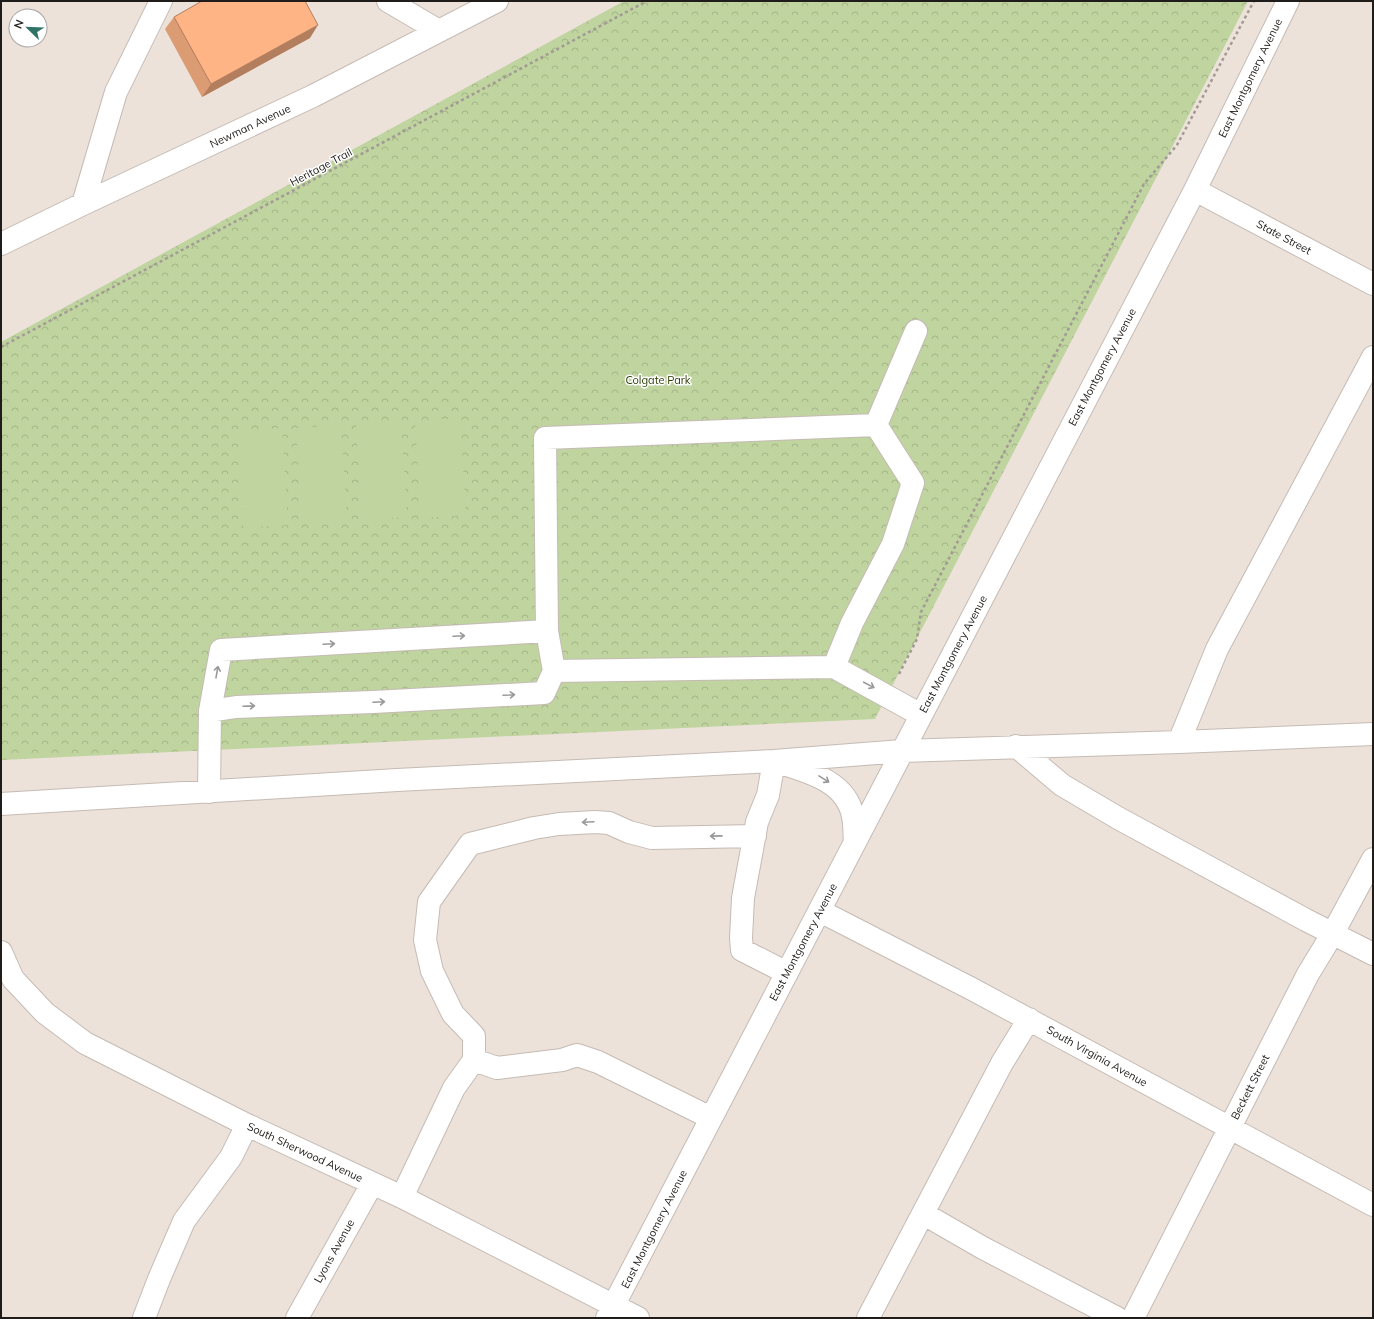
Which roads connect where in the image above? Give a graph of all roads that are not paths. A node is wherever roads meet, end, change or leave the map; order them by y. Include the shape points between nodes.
1 (161, 1) edge
2 (388, 1) edge
3 (497, 1) edge
4 (1288, 1) edge
5 (439, 31) junction
6 (1194, 190) junction
7 (83, 204) junction
8 (1, 244) edge
9 (1373, 284) edge
10 (916, 331) dead end
11 (1373, 357) edge
12 (876, 425) junction
13 (547, 631) junction
14 (834, 667) junction
15 (554, 671) junction
16 (210, 711) junction
17 (921, 715) junction
18 (1373, 734) edge
19 (1179, 742) junction
20 (1016, 746) junction
21 (902, 751) junction
22 (774, 761) junction
23 (209, 792) junction
24 (1, 804) edge
25 (755, 836) junction
26 (855, 842) junction
27 (1373, 860) edge
28 (820, 911) junction
29 (1333, 933) junction
30 (1, 952) edge
31 (1373, 954) edge
32 (787, 973) junction
33 (1029, 1019) junction
34 (474, 1060) junction
35 (712, 1118) junction
36 (247, 1125) junction
37 (1229, 1128) junction
38 (372, 1184) junction
39 (402, 1198) junction
40 (1373, 1205) edge
41 (924, 1214) junction
42 (610, 1312) edge
43 (144, 1318) edge
44 (297, 1318) edge
45 (638, 1318) edge
46 (868, 1318) edge
47 (1116, 1318) edge
48 (1133, 1318) edge

1 - 7 street via 116,92
2 - 5 street
3 - 5 street, Newman Avenue
4 - 6 street, East Montgomery Avenue
5 - 7 street, Newman Avenue via 313,96
6 - 9 street, State Street
6 - 17 street, East Montgomery Avenue
7 - 8 street, Newman Avenue
10 - 12 street
11 - 19 street via 1217,649
12 - 13 street via 545,438
12 - 14 street via 913,483 893,544 852,623
13 - 15 street
16 -> 13 street via 221,650
14 - 15 street
14 -> 17 street
16 -> 15 street via 236,707 544,693
16 - 23 street
17 - 21 street, East Montgomery Avenue
18 - 19 street
19 - 20 street
20 - 21 street
20 - 29 street via 1062,785 1127,823
21 - 22 street
21 - 26 street, East Montgomery Avenue
22 - 23 street
22 - 25 street via 768,795
22 -> 26 street via 815,774 835,787 849,803 854,818
23 - 24 street
25 - 32 street via 743,898 740,938 742,950
25 -> 34 street via 652,838 609,823 595,822 534,828 470,844 429,902 426,940 432,971 453,1014 474,1036
26 - 28 street, East Montgomery Avenue
27 - 29 street, Beckett Street
28 - 32 street, East Montgomery Avenue
28 - 33 street, South Virginia Avenue
29 - 31 street
29 - 37 street, Beckett Street via 1308,974
30 - 36 street, South Sherwood Avenue via 13,979 45,1014 84,1043
32 - 35 street, East Montgomery Avenue
33 - 37 street, South Virginia Avenue
33 - 41 street via 1002,1063
34 - 35 street via 497,1068 562,1060 577,1055 598,1062
34 - 39 street via 454,1088
35 - 42 street, East Montgomery Avenue
36 - 38 street, South Sherwood Avenue
36 - 43 street via 231,1157 184,1221
37 - 40 street, South Virginia Avenue
37 - 48 street, Beckett Street
38 - 39 street, South Sherwood Avenue
38 - 44 street, Lyons Avenue
39 - 42 street, South Sherwood Avenue
41 - 46 street
41 - 47 street via 982,1248
42 - 45 street, South Sherwood Avenue

